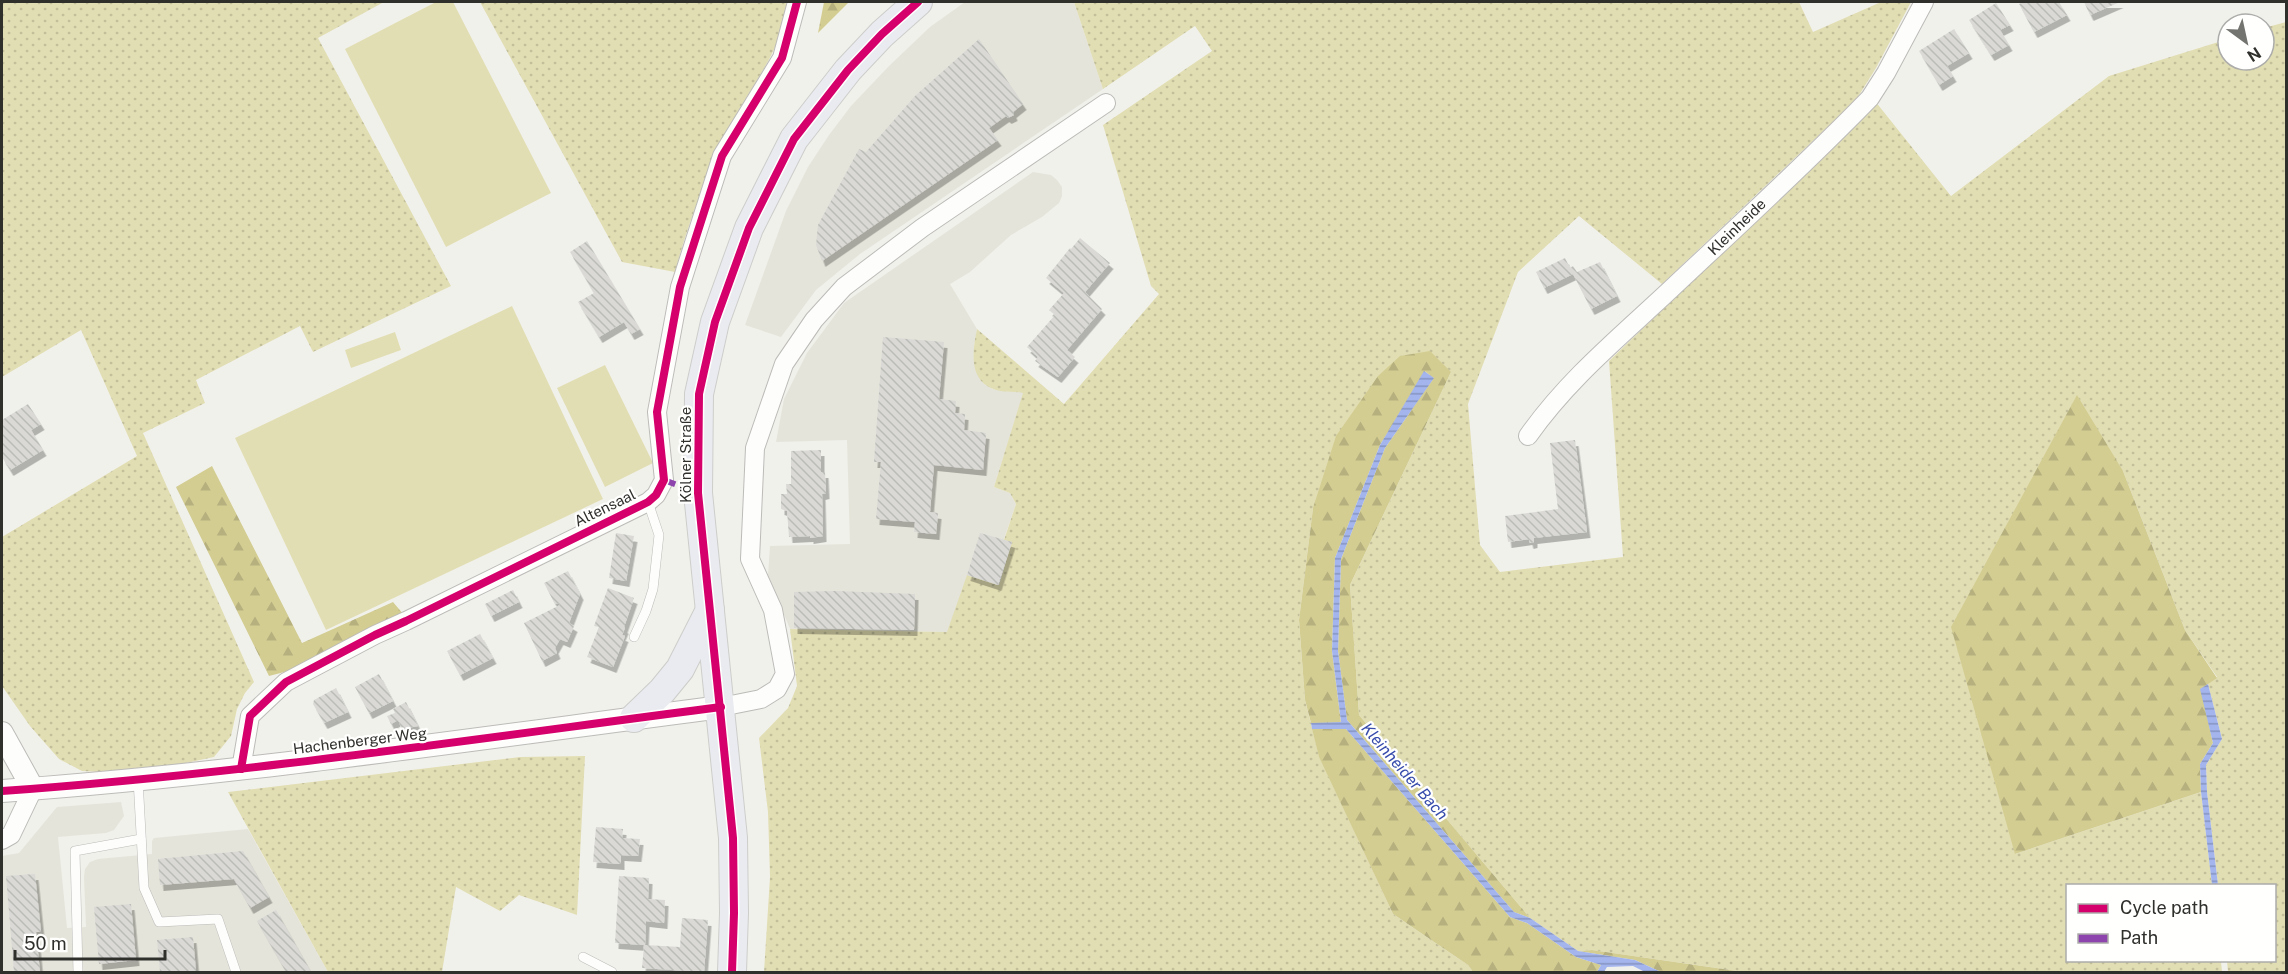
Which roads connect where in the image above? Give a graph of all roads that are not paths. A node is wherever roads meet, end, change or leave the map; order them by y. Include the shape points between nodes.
1 (797, 2) edge
2 (918, 2) edge
3 (1924, 2) edge
4 (1106, 103) dead end
5 (1528, 436) dead end
6 (648, 502) junction
7 (710, 610) junction
8 (634, 637) dead end
9 (721, 707) junction
10 (634, 718) junction
11 (2, 733) edge
12 (241, 769) junction
13 (138, 779) junction
14 (33, 789) junction
15 (2, 791) edge
16 (141, 839) junction
17 (2, 840) edge
18 (583, 957) dead end
19 (78, 972) edge
20 (236, 972) edge
21 (612, 972) edge
22 (732, 972) edge

1 - 6 street, Altensaal via 782,58 722,156 680,287 657,412 664,480
2 - 7 main road, Kölner Straße via 848,70 794,139 749,228 715,322 699,394 698,493
3 - 5 street, Kleinheide via 1870,98 1598,355 1548,407
4 - 9 street via 922,228 844,287 814,320 784,364 754,448 750,559 773,610 785,674 777,688 761,699
6 - 8 lane via 658,535 654,578 646,611
6 - 12 street, Altensaal via 285,682 250,716
7 - 9 main road, Kölner Straße
7 - 10 main road via 680,669
9 - 10 street, Hachenberger Weg
9 - 22 main road, Kölner Straße via 733,838
10 - 12 street, Hachenberger Weg
11 - 14 street
12 - 13 street, Hachenberger Weg
13 - 14 street, Hachenberger Weg
13 - 16 lane
14 - 15 street, Hachenberger Weg
14 - 17 street via 11,835
16 - 19 lane via 75,851
16 - 20 lane via 144,888 159,922 218,919
18 - 21 lane

